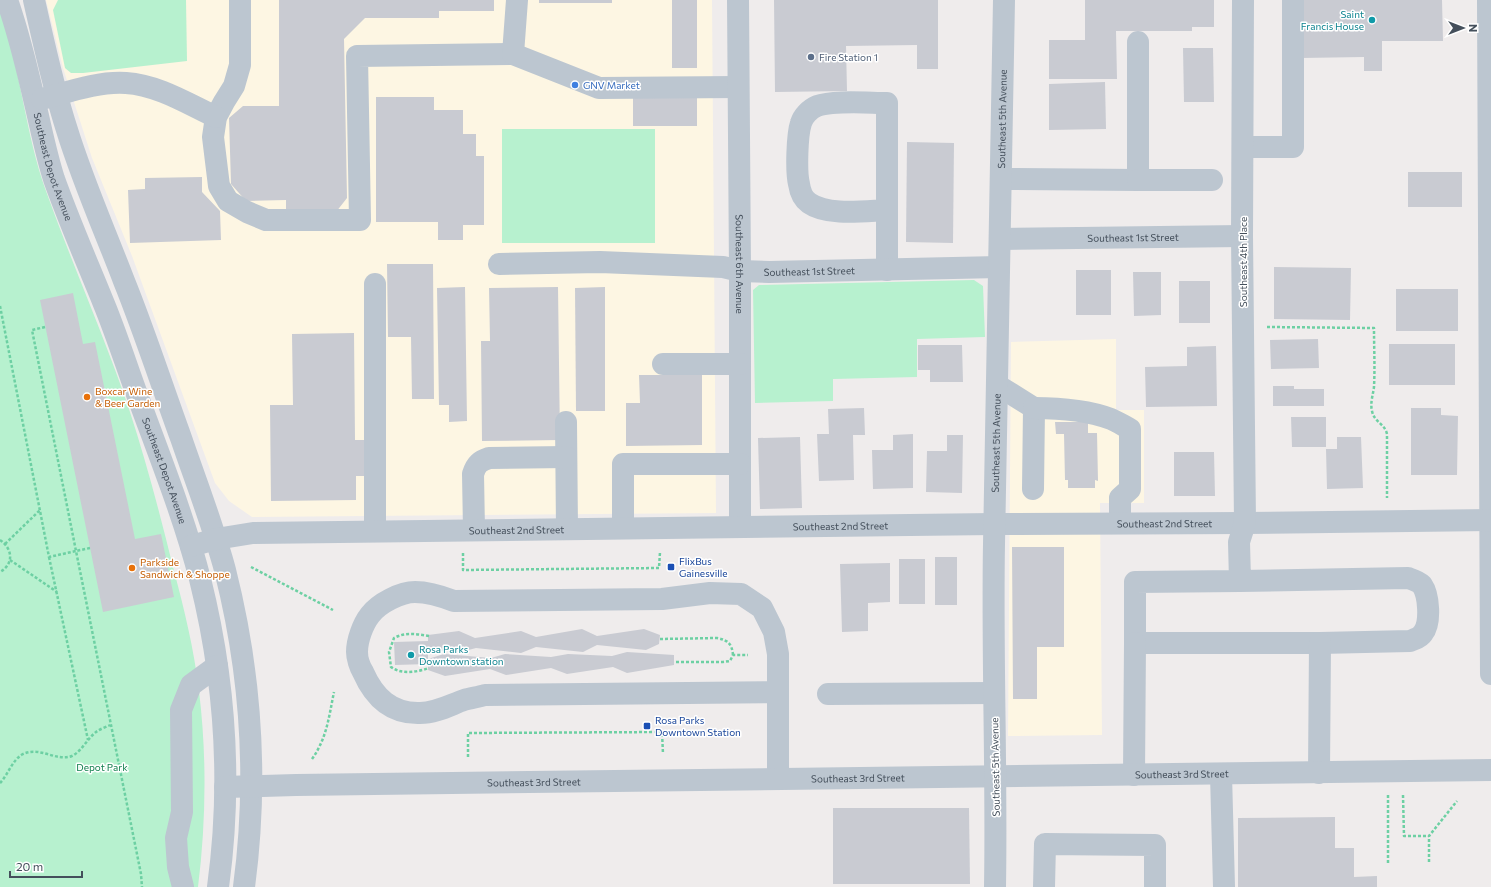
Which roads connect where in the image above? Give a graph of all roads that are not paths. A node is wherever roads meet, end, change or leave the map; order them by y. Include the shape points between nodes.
1 (7, 0) edge
2 (34, 0) edge
3 (240, 0) edge
4 (517, 0) edge
5 (738, 0) edge
6 (1004, 0) edge
7 (1243, 0) edge
8 (1293, 0) edge
9 (1488, 0) edge
10 (1138, 42) dead end
11 (514, 54) junction
12 (1490, 56) edge
13 (738, 87) junction
14 (56, 95) junction
15 (34, 101) junction
16 (216, 117) junction
17 (1243, 147) junction
18 (1001, 179) junction
19 (1138, 180) junction
20 (1212, 180) dead end
21 (1490, 202) edge
22 (886, 210) junction
23 (1242, 236) junction
24 (1000, 239) junction
25 (499, 264) dead end
26 (999, 267) junction
27 (887, 270) junction
28 (740, 271) junction
29 (375, 284) dead end
30 (663, 364) dead end
31 (740, 364) junction
32 (1490, 370) edge
33 (997, 385) junction
34 (1034, 408) junction
35 (566, 422) dead end
36 (566, 457) junction
37 (740, 464) junction
38 (1033, 489) dead end
39 (1490, 520) edge
40 (1245, 523) junction
41 (994, 524) junction
42 (1120, 524) junction
43 (740, 527) junction
44 (623, 528) junction
45 (567, 529) junction
46 (474, 530) junction
47 (375, 531) junction
48 (216, 540) junction
49 (191, 546) junction
50 (1240, 581) junction
51 (1135, 643) junction
52 (1320, 643) junction
53 (216, 666) junction
54 (1491, 674) edge
55 (777, 692) junction
56 (994, 693) junction
57 (828, 694) dead end
58 (1491, 770) edge
59 (1319, 773) junction
60 (1222, 774) junction
61 (1134, 775) junction
62 (995, 777) junction
63 (778, 779) junction
64 (252, 786) junction
65 (225, 787) junction
66 (183, 887) edge
67 (218, 887) edge
68 (244, 887) edge
69 (995, 887) edge
70 (1044, 887) edge
71 (1155, 887) edge
72 (1224, 887) edge

1 - 15 street, Southeast Depot Avenue
2 - 14 street
3 - 16 street via 240,65 234,86
4 - 11 street
5 - 13 street, Southeast 6th Avenue
6 - 18 street, Southeast 5th Avenue
7 - 17 street, Southeast 4th Place
8 - 17 street via 1293,147
9 - 12 street
10 - 19 street
11 - 13 street via 598,88
11 - 16 street via 357,56 360,220 266,220 228,201 219,186 216,168 213,137
12 - 21 street
13 - 28 street, Southeast 6th Avenue
14 - 15 street
14 - 16 street via 98,85 126,83 150,88
14 - 48 street via 80,170 125,282
15 - 49 street, Southeast Depot Avenue via 54,177 105,306
17 - 23 street, Southeast 4th Place
18 - 19 street
18 - 24 street, Southeast 5th Avenue
19 - 20 street
21 - 32 street
22 - 22 street via 887,103 828,104 816,106 807,112 801,122 798,154 798,184 807,202 828,211
22 - 27 street
23 - 24 street, Southeast 1st Street
23 - 40 street, Southeast 4th Place
24 - 26 street, Southeast 5th Avenue
25 - 28 street, Southeast 1st Street via 600,262 723,267
26 - 27 street, Southeast 1st Street
26 - 33 street, Southeast 5th Avenue
27 - 28 street, Southeast 1st Street
28 - 31 street, Southeast 6th Avenue
29 - 47 street
30 - 31 street
31 - 37 street, Southeast 6th Avenue
32 - 39 street
33 - 34 street
33 - 41 street, Southeast 5th Avenue
34 - 38 street
34 - 42 street via 1084,412 1111,419 1130,429 1130,489 1120,498
35 - 36 street
36 - 45 street
36 - 46 street via 482,460 473,474
37 - 43 street, Southeast 6th Avenue
37 - 44 street via 623,464
39 - 40 street, Southeast 2nd Street
39 - 54 street
40 - 42 street, Southeast 2nd Street
40 - 50 street, Southeast 4th Place via 1239,542
41 - 42 street, Southeast 2nd Street
41 - 43 street, Southeast 2nd Street
41 - 56 street, Southeast 5th Avenue
43 - 44 street, Southeast 2nd Street
44 - 45 street, Southeast 2nd Street
45 - 46 street, Southeast 2nd Street
46 - 47 street, Southeast 2nd Street
47 - 48 street, Southeast 2nd Street via 254,532
48 - 49 street, Southeast 2nd Street
48 - 64 street via 225,570 241,654
49 - 53 street, Southeast Depot Avenue via 208,613
50 - 51 street via 1135,582
50 - 52 street via 1408,578 1417,581 1425,592 1428,621 1419,638 1410,641
51 - 52 street
51 - 61 street
52 - 59 street
53 - 65 street, Southeast Depot Avenue via 222,719
53 - 66 street via 191,685 181,710 182,812 176,838 178,867
55 - 55 street via 778,654 774,632 762,608 741,594 710,593 655,599 454,601 436,594 414,592 390,598 370,614 360,635 357,653 368,685 381,701 399,711 421,713 485,695
55 - 63 street
56 - 57 street
56 - 62 street, Southeast 5th Avenue
58 - 59 street, Southeast 3rd Street
59 - 60 street, Southeast 3rd Street
60 - 61 street, Southeast 3rd Street
60 - 72 street
61 - 62 street, Southeast 3rd Street
62 - 63 street, Southeast 3rd Street
62 - 69 street, Southeast 5th Avenue
63 - 64 street, Southeast 3rd Street
64 - 65 street, Southeast 3rd Street
64 - 68 street
65 - 67 street, Southeast Depot Avenue via 224,842
70 - 71 street via 1045,844 1113,844 1156,845

